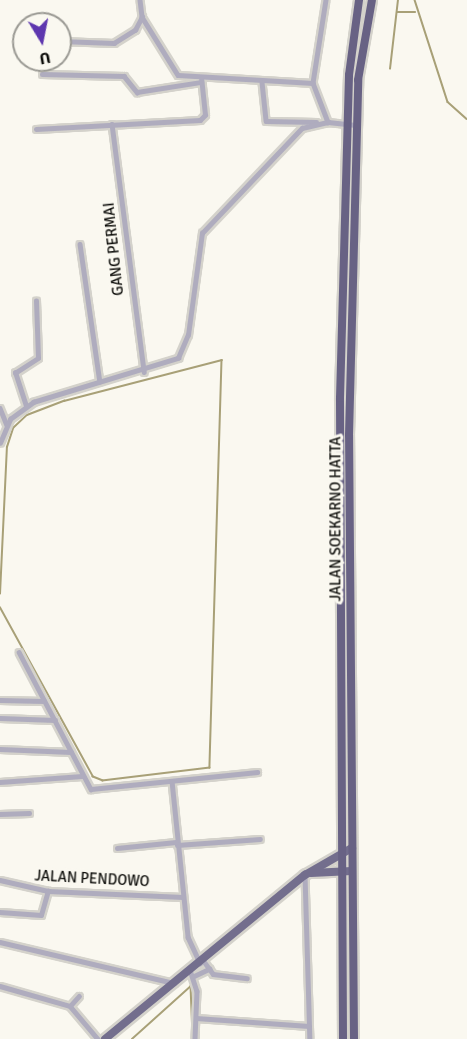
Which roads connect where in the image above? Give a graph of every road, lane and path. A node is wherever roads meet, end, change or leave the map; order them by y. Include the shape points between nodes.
1 (140, 0) edge
2 (326, 0) edge
3 (359, 0) edge
4 (372, 0) edge
5 (142, 17) junction
6 (72, 41) edge
7 (42, 74) dead end
8 (201, 80) junction
9 (262, 82) junction
10 (313, 83) junction
11 (316, 122) junction
12 (328, 122) junction
13 (112, 124) junction
14 (353, 125) junction
15 (36, 129) dead end
16 (80, 244) dead end
17 (36, 301) dead end
18 (144, 372) junction
19 (100, 382) junction
20 (26, 406) junction
21 (0, 408) edge
22 (7, 425) junction
23 (2, 430) edge
24 (0, 443) edge
25 (19, 652) dead end
26 (0, 700) edge
27 (44, 701) junction
28 (0, 718) edge
29 (55, 720) junction
30 (0, 749) edge
31 (70, 752) junction
32 (257, 772) dead end
33 (82, 776) junction
34 (172, 781) junction
35 (0, 782) edge
36 (29, 813) dead end
37 (0, 814) edge
38 (260, 839) dead end
39 (176, 843) junction
40 (117, 848) dead end
41 (352, 848) junction
42 (340, 851) junction
43 (340, 870) junction
44 (352, 871) junction
45 (306, 874) junction
46 (0, 880) edge
47 (48, 891) junction
48 (183, 897) junction
49 (0, 912) edge
50 (0, 942) edge
51 (201, 962) junction
52 (209, 969) junction
53 (192, 973) junction
54 (247, 978) dead end
55 (174, 983) junction
56 (0, 986) edge
57 (79, 996) dead end
58 (70, 1006) junction
59 (196, 1018) junction
60 (309, 1026) junction
61 (98, 1039) edge
62 (105, 1039) edge
63 (195, 1039) edge
64 (310, 1039) edge
65 (343, 1039) edge
66 (354, 1039) edge

1 - 5 street
2 - 10 street
3 - 14 highway, JALAN SOEKARNO HATTA
4 - 14 highway, JALAN SOEKARNO HATTA
5 - 6 street via 135,30 114,43
5 - 8 street via 175,72
7 - 8 street via 124,76 137,92
8 - 9 street
8 - 13 street via 202,119
9 - 10 street
9 - 11 street via 266,121
10 - 12 street
11 - 12 street
11 - 18 street via 288,139 202,233 184,351
12 - 14 street
13 - 15 street
13 - 18 street, GANG PERMAI
14 - 41 highway, JALAN SOEKARNO HATTA via 349,435
14 - 42 highway, JALAN SOEKARNO HATTA via 340,398
16 - 19 street
17 - 20 street via 38,358 15,373
18 - 19 street
19 - 20 street
20 - 22 street
21 - 22 street
22 - 23 street
23 - 24 street
25 - 27 street
26 - 27 street
27 - 29 street
28 - 29 street
29 - 31 street
30 - 31 street
31 - 33 street
32 - 34 street
33 - 34 street via 94,790
33 - 35 street
34 - 39 street
36 - 37 street
38 - 39 street
39 - 40 street
39 - 48 street
41 - 42 main road
41 - 44 highway, JALAN SOEKARNO HATTA
42 - 43 highway, JALAN SOEKARNO HATTA
42 - 45 main road
43 - 44 main road
43 - 45 main road
43 - 65 highway, JALAN SOEKARNO HATTA
44 - 66 highway, JALAN SOEKARNO HATTA
45 - 51 main road
45 - 60 street
46 - 47 street, JALAN PENDOWO
47 - 48 street, JALAN PENDOWO
47 - 49 street via 41,915
48 - 51 street via 191,948
50 - 55 street
51 - 52 street
51 - 53 main road
52 - 53 street
52 - 54 street
53 - 55 main road
53 - 59 street
55 - 62 main road
56 - 58 street
57 - 58 street
58 - 61 street
59 - 60 street
59 - 63 street
60 - 64 street

